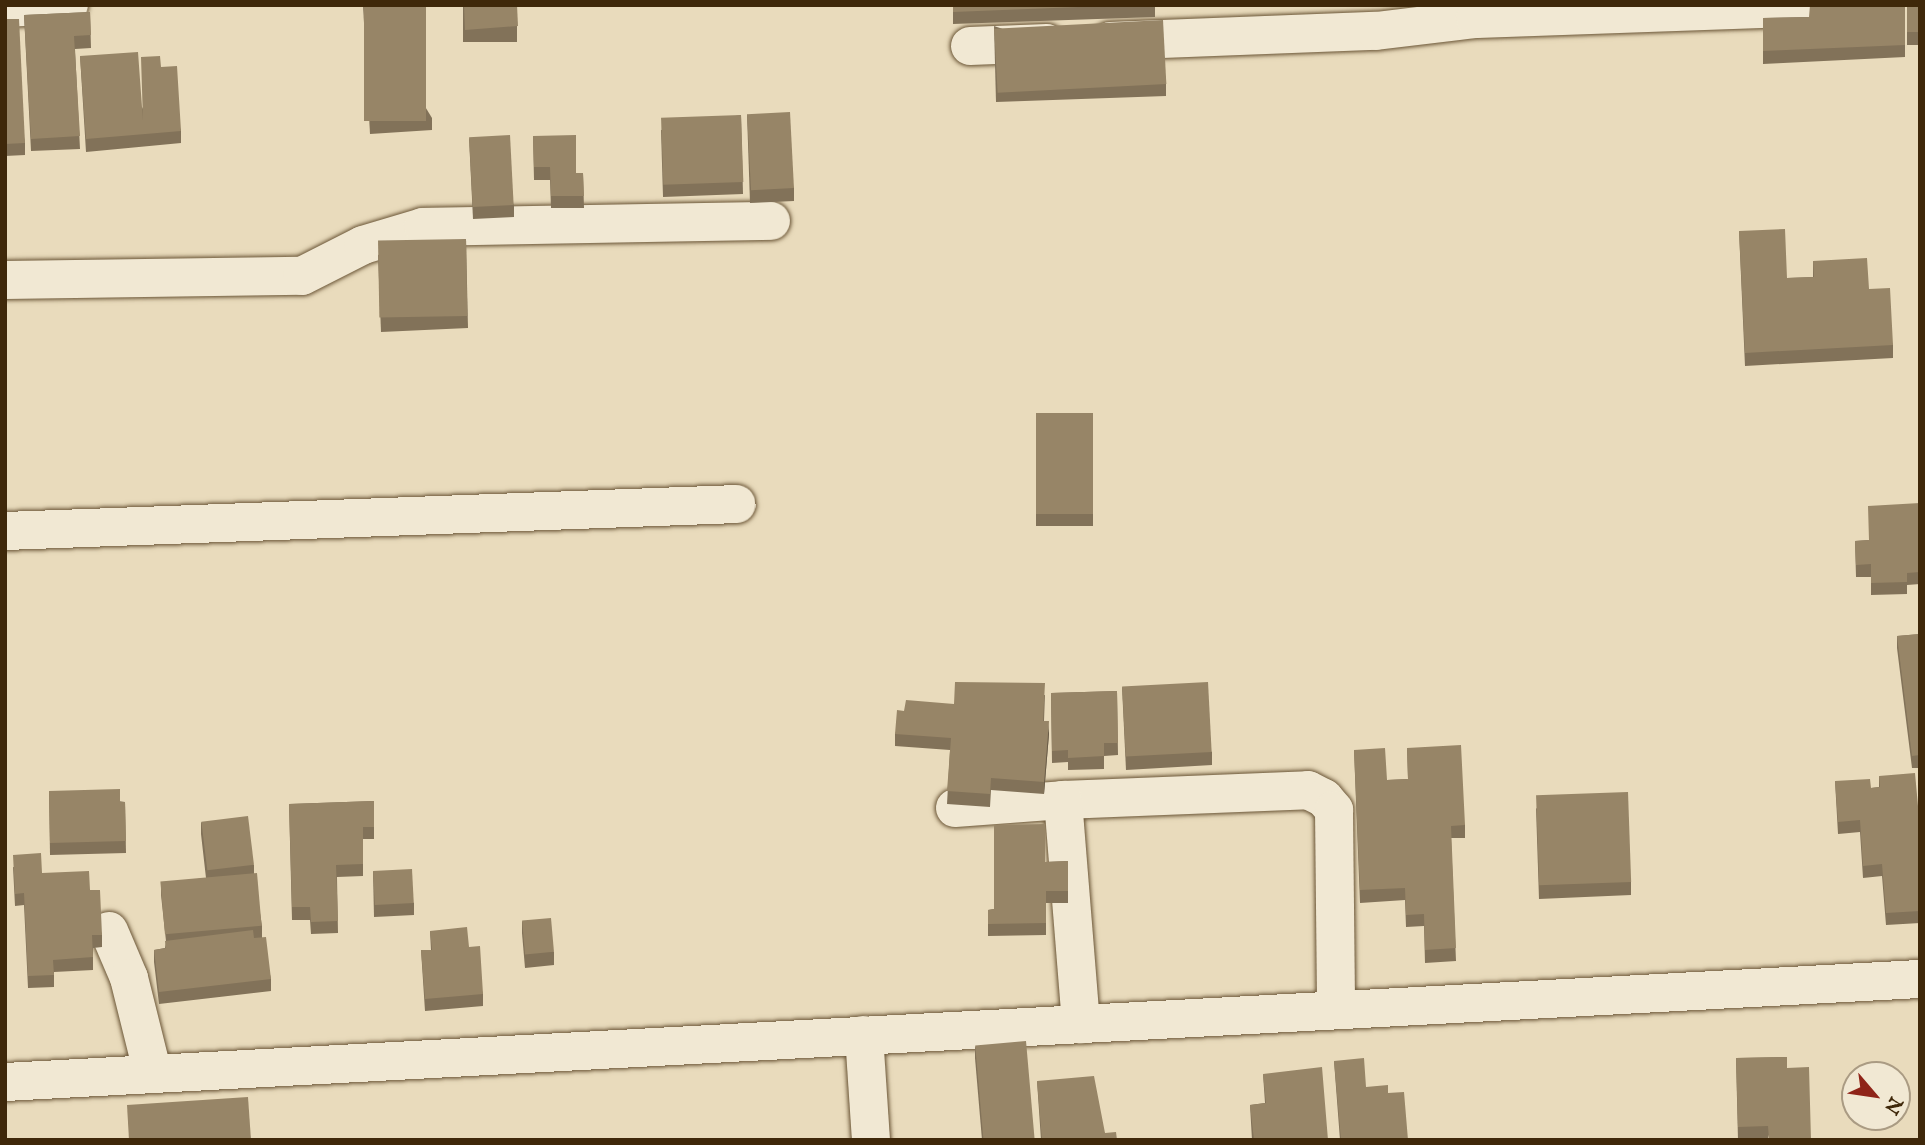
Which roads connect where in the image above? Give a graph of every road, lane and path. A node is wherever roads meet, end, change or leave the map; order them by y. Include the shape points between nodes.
1 (69, 5) edge
2 (1870, 5) edge
3 (5, 8) edge
4 (970, 46) dead end
5 (771, 221) dead end
6 (5, 280) edge
7 (737, 504) dead end
8 (5, 531) edge
9 (1063, 800) junction
10 (955, 808) edge
11 (109, 931) dead end
12 (1920, 979) edge
13 (1336, 1010) junction
14 (1081, 1024) junction
15 (864, 1035) junction
16 (153, 1074) junction
17 (5, 1082) edge
18 (871, 1140) edge

1 - 3 street
2 - 4 street via 1475,19 1377,31
5 - 6 street via 423,227 363,246 302,276
7 - 8 street
9 - 10 street
9 - 13 street via 1308,790 1324,797 1334,810
9 - 14 street
11 - 16 street via 129,978
12 - 13 street
13 - 14 street
14 - 15 street
15 - 16 street
15 - 18 street
16 - 17 street

